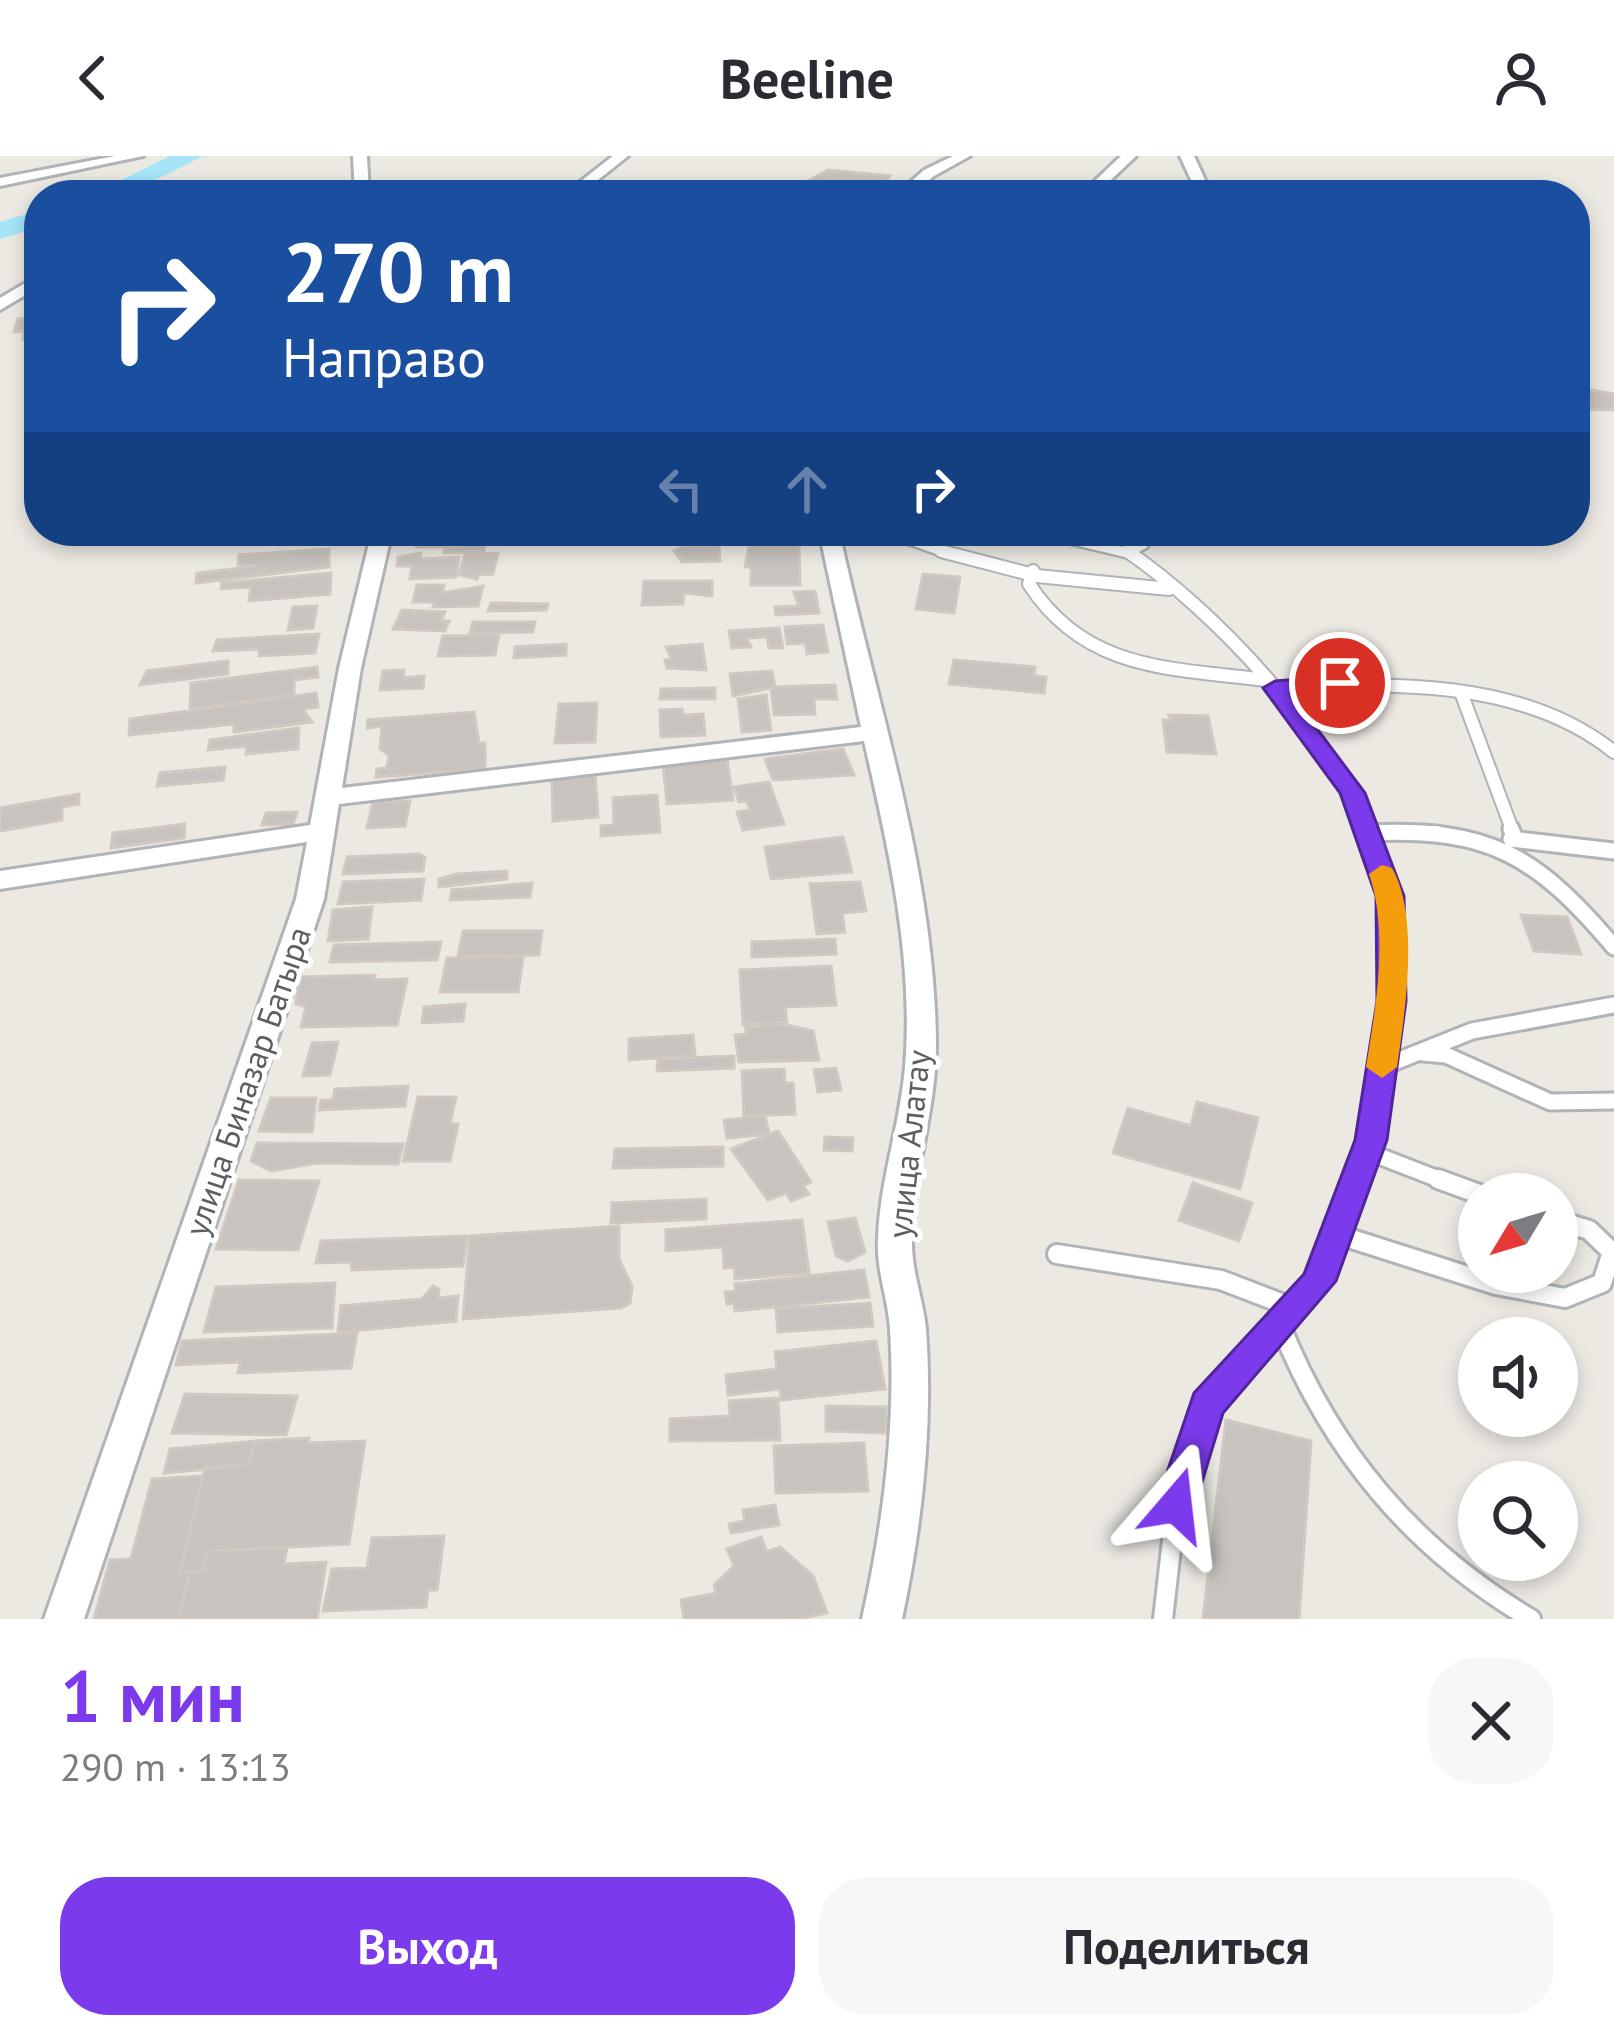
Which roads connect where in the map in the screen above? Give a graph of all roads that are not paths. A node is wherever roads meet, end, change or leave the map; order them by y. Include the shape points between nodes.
1 (136, 156) edge
2 (621, 156) edge
3 (963, 156) edge
4 (1129, 156) edge
5 (590, 180) edge
6 (925, 180) edge
7 (1103, 180) edge
8 (0, 182) edge
9 (378, 546) edge
10 (833, 546) edge
11 (925, 546) edge
12 (1104, 546) edge
13 (1140, 546) edge
14 (1129, 551) junction
15 (1033, 571) junction
16 (1168, 590) junction
17 (1271, 684) junction
18 (1462, 695) junction
19 (873, 733) junction
20 (1614, 752) edge
21 (330, 797) junction
22 (320, 832) junction
23 (1367, 833) junction
24 (1482, 836) junction
25 (1515, 839) junction
26 (1614, 851) edge
27 (0, 880) edge
28 (1614, 947) edge
29 (1614, 1005) edge
30 (1418, 1053) junction
31 (1382, 1067) junction
32 (1614, 1101) edge
33 (1366, 1151) junction
34 (1458, 1186) edge
35 (1578, 1227) edge
36 (1336, 1234) junction
37 (1057, 1254) dead end
38 (1458, 1273) edge
39 (1578, 1292) edge
40 (1538, 1293) edge
41 (1577, 1293) edge
42 (1287, 1316) junction
43 (64, 1619) edge
44 (882, 1619) edge
45 (1163, 1619) edge
46 (1531, 1619) edge

1 - 8 street
2 - 5 street
3 - 6 street
4 - 7 street
9 - 21 street, улица Биназар Батыра
10 - 19 street, улица Алатау
11 - 15 lane
12 - 14 lane
13 - 14 lane
14 - 16 lane
15 - 16 lane
15 - 17 lane via 1029,584 1038,602 1091,649
16 - 17 lane
17 - 18 lane via 1380,683
17 - 23 lane via 1352,793
18 - 20 lane via 1576,725
18 - 25 lane
19 - 21 street
19 - 44 street, улица Алатау via 892,816 921,1042 897,1208 895,1268 908,1326 905,1442
21 - 22 street, улица Биназар Батыра
22 - 27 street
22 - 43 street, улица Биназар Батыра via 310,899
23 - 24 lane
23 - 31 lane via 1390,896 1392,1001
24 - 25 lane
24 - 28 lane via 1574,898
25 - 26 lane
29 - 30 lane via 1472,1031
30 - 31 lane
30 - 32 lane via 1446,1055 1550,1102
31 - 33 lane
33 - 34 lane
33 - 36 lane
35 - 39 lane via 1612,1252 1602,1282
36 - 38 lane
36 - 42 lane via 1319,1281
37 - 42 lane via 1221,1280
40 - 41 lane
42 - 45 lane via 1207,1405 1176,1505
42 - 46 lane via 1310,1397 1344,1450 1416,1537

